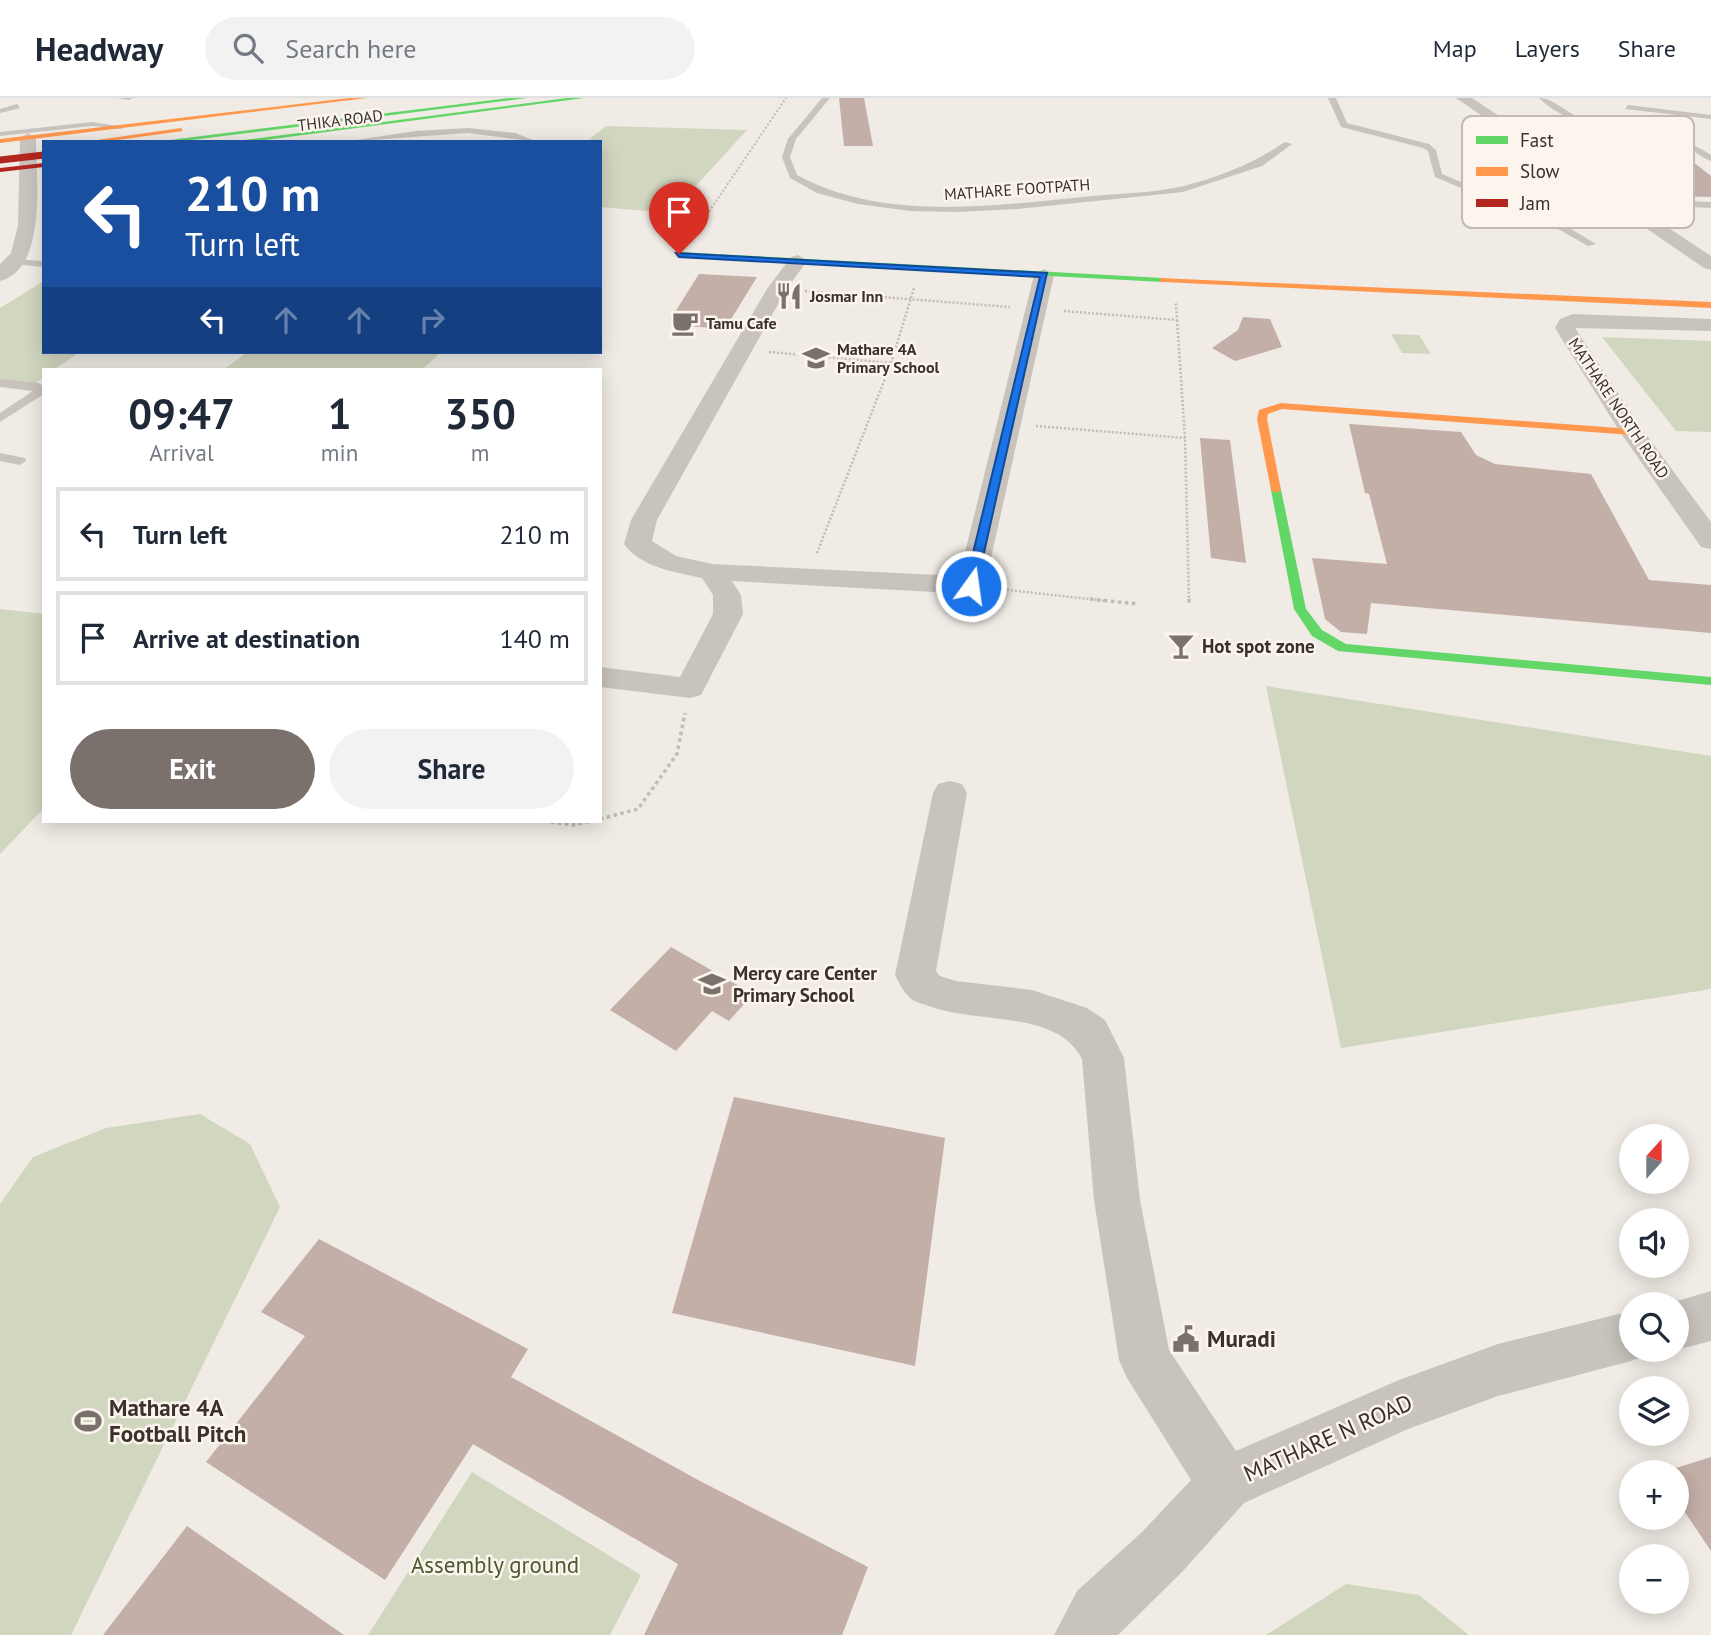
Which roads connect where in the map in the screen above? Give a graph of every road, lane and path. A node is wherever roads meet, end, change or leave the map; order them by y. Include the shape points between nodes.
1 (121, 98) edge
2 (129, 98) edge
3 (364, 98) edge
4 (445, 98) edge
5 (524, 98) edge
6 (581, 98) edge
7 (786, 98) edge
8 (826, 98) edge
9 (1332, 98) edge
10 (1462, 98) edge
11 (1543, 98) edge
12 (314, 101) edge
13 (17, 106) dead end
14 (1628, 107) dead end
15 (0, 111) edge
16 (1489, 116) edge
17 (1570, 116) edge
18 (1711, 117) edge
19 (121, 127) junction
20 (0, 134) edge
21 (52, 140) edge
22 (102, 140) edge
23 (174, 140) edge
24 (248, 140) edge
25 (367, 140) edge
26 (528, 140) edge
27 (0, 141) edge
28 (36, 143) edge
29 (1289, 144) dead end
30 (1694, 149) edge
31 (0, 152) edge
32 (42, 155) edge
33 (1711, 159) edge
34 (0, 160) edge
35 (35, 166) edge
36 (0, 170) edge
37 (1462, 185) edge
38 (1563, 228) edge
39 (1656, 228) edge
40 (1591, 244) dead end
41 (679, 254) joint
42 (42, 257) edge
43 (17, 258) junction
44 (798, 261) junction
45 (42, 264) edge
46 (1711, 264) edge
47 (0, 275) edge
48 (1044, 275) junction
49 (1174, 279) junction
50 (777, 289) junction
51 (912, 298) junction
52 (1711, 305) edge
53 (1038, 309) junction
54 (1177, 320) junction
55 (1711, 325) edge
56 (741, 349) junction
57 (891, 363) junction
58 (0, 383) edge
59 (18, 385) junction
60 (0, 398) edge
61 (0, 418) edge
62 (1011, 424) junction
63 (1632, 432) junction
64 (1185, 438) junction
65 (0, 457) edge
66 (20, 461) dead end
67 (1711, 541) edge
68 (712, 572) junction
69 (808, 576) junction
70 (971, 586) junction
71 (1138, 604) dead end
72 (1189, 604) dead end
73 (602, 677) edge
74 (1711, 681) edge
75 (690, 688) junction
76 (950, 793) dead end
77 (602, 818) edge
78 (558, 823) edge
79 (582, 823) edge
80 (1711, 1316) edge
81 (1689, 1322) edge
82 (1619, 1339) edge
83 (1224, 1484) junction
84 (1084, 1635) edge

1 - 2 lane
3 - 12 main road, THIKA ROAD
4 - 22 main road, THIKA ROAD
5 - 23 main road, THIKA ROAD
6 - 24 main road, THIKA ROAD
7 - 41 path
8 - 29 lane, MATHARE FOOTPATH via 792,139 786,157 793,176 820,191 911,208 1018,206 1183,189 1259,164
9 - 37 lane via 1343,125 1426,146 1432,150 1438,175
10 - 16 street
11 - 17 lane
12 - 19 main road, THIKA ROAD
13 - 15 lane
14 - 18 lane
19 - 20 lane via 84,125
19 - 21 main road, THIKA ROAD
25 - 26 lane via 499,130
27 - 28 main road, THIKA ROAD
28 - 31 main road, THIKA ROAD
28 - 35 street
30 - 33 lane
32 - 34 main road, bridge
35 - 36 main road
35 - 43 street
38 - 40 lane
39 - 46 street
41 - 44 main road
42 - 43 lane
43 - 45 lane
43 - 47 street
44 - 48 main road
44 - 50 street
48 - 49 main road
48 - 53 street
49 - 52 main road
49 - 54 path
50 - 51 path
50 - 56 street
51 - 53 path
51 - 57 path
53 - 54 path
53 - 62 street
54 - 64 path
55 - 63 street, MATHARE NORTH ROAD via 1567,323 1565,328
56 - 57 path
56 - 68 street via 644,520 638,544 667,562
57 - 69 path
58 - 59 lane
59 - 60 lane
59 - 61 lane via 41,391
62 - 64 path
62 - 70 street
63 - 67 street, MATHARE NORTH ROAD
63 - 74 main road via 1299,406 1271,408 1263,412 1262,419 1300,609 1320,638 1343,648
64 - 72 path
65 - 66 lane
68 - 69 street
68 - 75 street via 727,595 728,614
69 - 70 street
70 - 71 path
73 - 75 street
75 - 77 path via 677,754 638,809
76 - 83 street via 915,975 926,988 956,998 1032,1007 1072,1020 1090,1033 1103,1058 1117,1200 1145,1360
78 - 79 path
80 - 81 street
82 - 83 street, MATHARE N ROAD via 1497,1370 1399,1406
83 - 84 street, MATHARE N ROAD via 1162,1552 1098,1612

